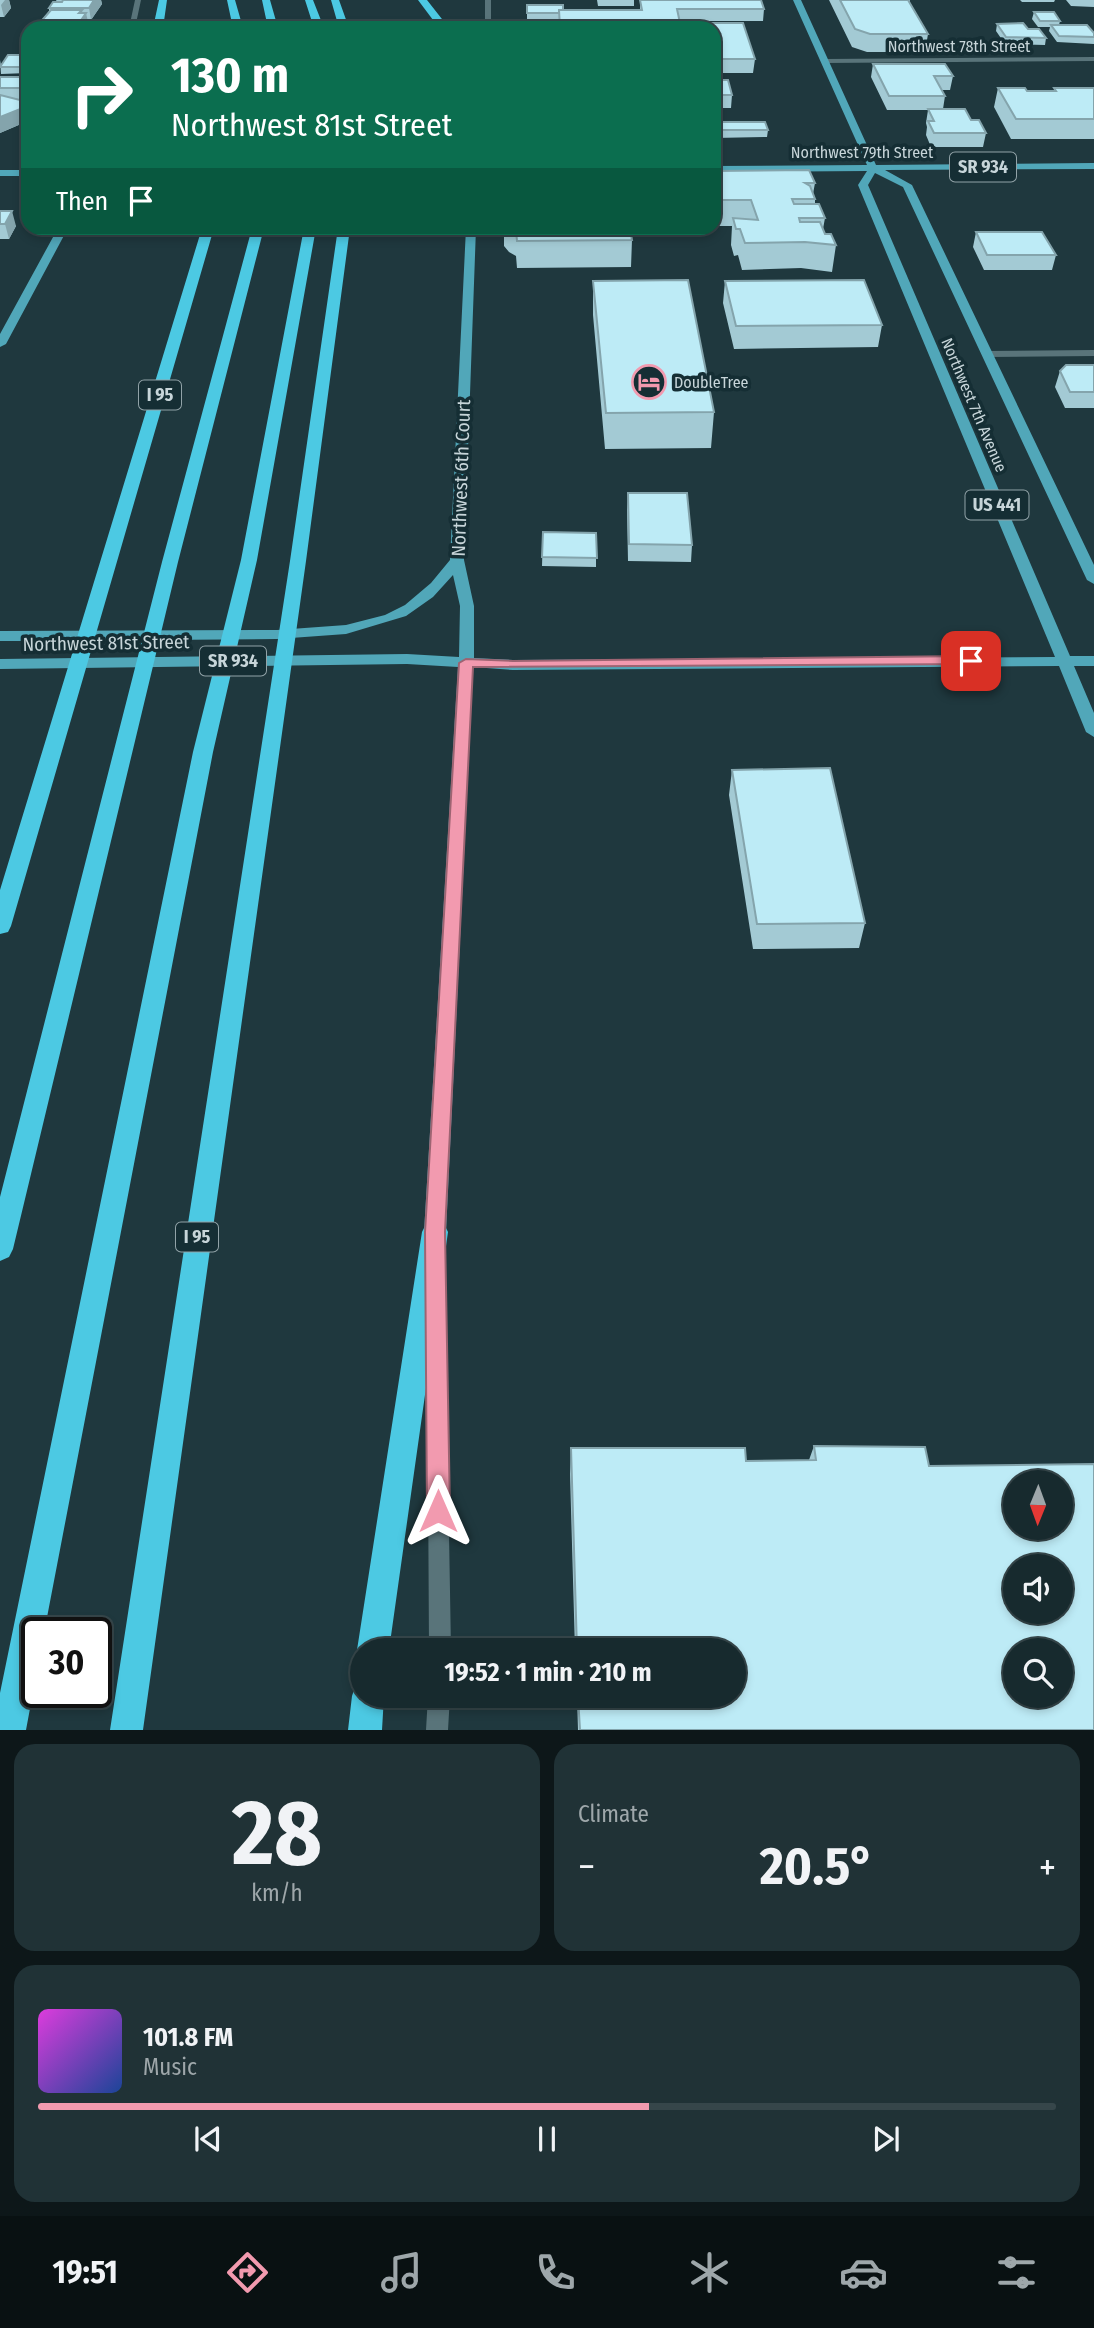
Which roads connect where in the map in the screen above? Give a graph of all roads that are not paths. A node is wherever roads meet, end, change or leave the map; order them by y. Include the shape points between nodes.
1 (138, 0) edge
2 (163, 0) edge
3 (232, 0) edge
4 (266, 0) edge
5 (309, 0) edge
6 (335, 0) edge
7 (422, 0) edge
8 (488, 0) edge
9 (797, 0) edge
10 (134, 21) edge
11 (159, 21) edge
12 (236, 21) edge
13 (271, 21) edge
14 (316, 21) edge
15 (342, 21) edge
16 (438, 21) edge
17 (488, 21) edge
18 (1094, 59) edge
19 (825, 61) junction
20 (1094, 166) edge
21 (873, 168) junction
22 (721, 169) edge
23 (0, 173) edge
24 (21, 173) edge
25 (59, 235) edge
26 (206, 235) edge
27 (256, 235) edge
28 (309, 235) edge
29 (343, 235) edge
30 (471, 235) edge
31 (0, 344) edge
32 (1094, 353) edge
33 (987, 354) junction
34 (457, 560) junction
35 (1094, 580) edge
36 (0, 636) edge
37 (1063, 661) junction
38 (1094, 661) edge
39 (0, 663) edge
40 (466, 663) junction
41 (1094, 732) edge
42 (0, 926) edge
43 (435, 1232) junction
44 (0, 1249) edge
45 (375, 1638) edge
46 (440, 1638) edge
47 (367, 1708) edge
48 (439, 1708) edge
49 (9, 1730) edge
50 (126, 1730) edge
51 (365, 1730) edge
52 (438, 1730) edge

1 - 10 street
2 - 11 highway
3 - 12 highway
4 - 13 highway
5 - 14 highway
6 - 15 highway
7 - 16 highway
8 - 17 street
9 - 19 main road
18 - 19 street, Northwest 78th Street
19 - 21 main road
20 - 21 main road, Northwest 79th Street / SR 934
21 - 22 main road, Northwest 79th Street / SR 934
21 - 33 main road, Northwest 7th Avenue / US 441 via 907,185
21 - 37 main road, Northwest 7th Avenue / US 441 via 863,185
23 - 24 main road
25 - 31 main road
26 - 42 highway, I 95
27 - 44 highway
28 - 49 highway via 248,561 203,752
29 - 50 highway, I 95
30 - 34 main road, Northwest 6th Court
32 - 33 street
33 - 35 main road, Northwest 7th Avenue / US 441
34 - 36 main road via 445,578 411,608 388,619 349,627 294,633
34 - 40 main road, Northwest 6th Court via 467,606
37 - 38 main road, Northwest 81st Street / SR 934
37 - 40 main road, Northwest 81st Street / SR 934
37 - 41 main road, Northwest 7th Avenue / US 441
39 - 40 main road, Northwest 81st Street / SR 934 via 407,659
40 - 43 main road, Northwest 6th Court
43 - 45 highway
43 - 46 street, Northwest 6th Court
47 - 51 highway
48 - 52 street

